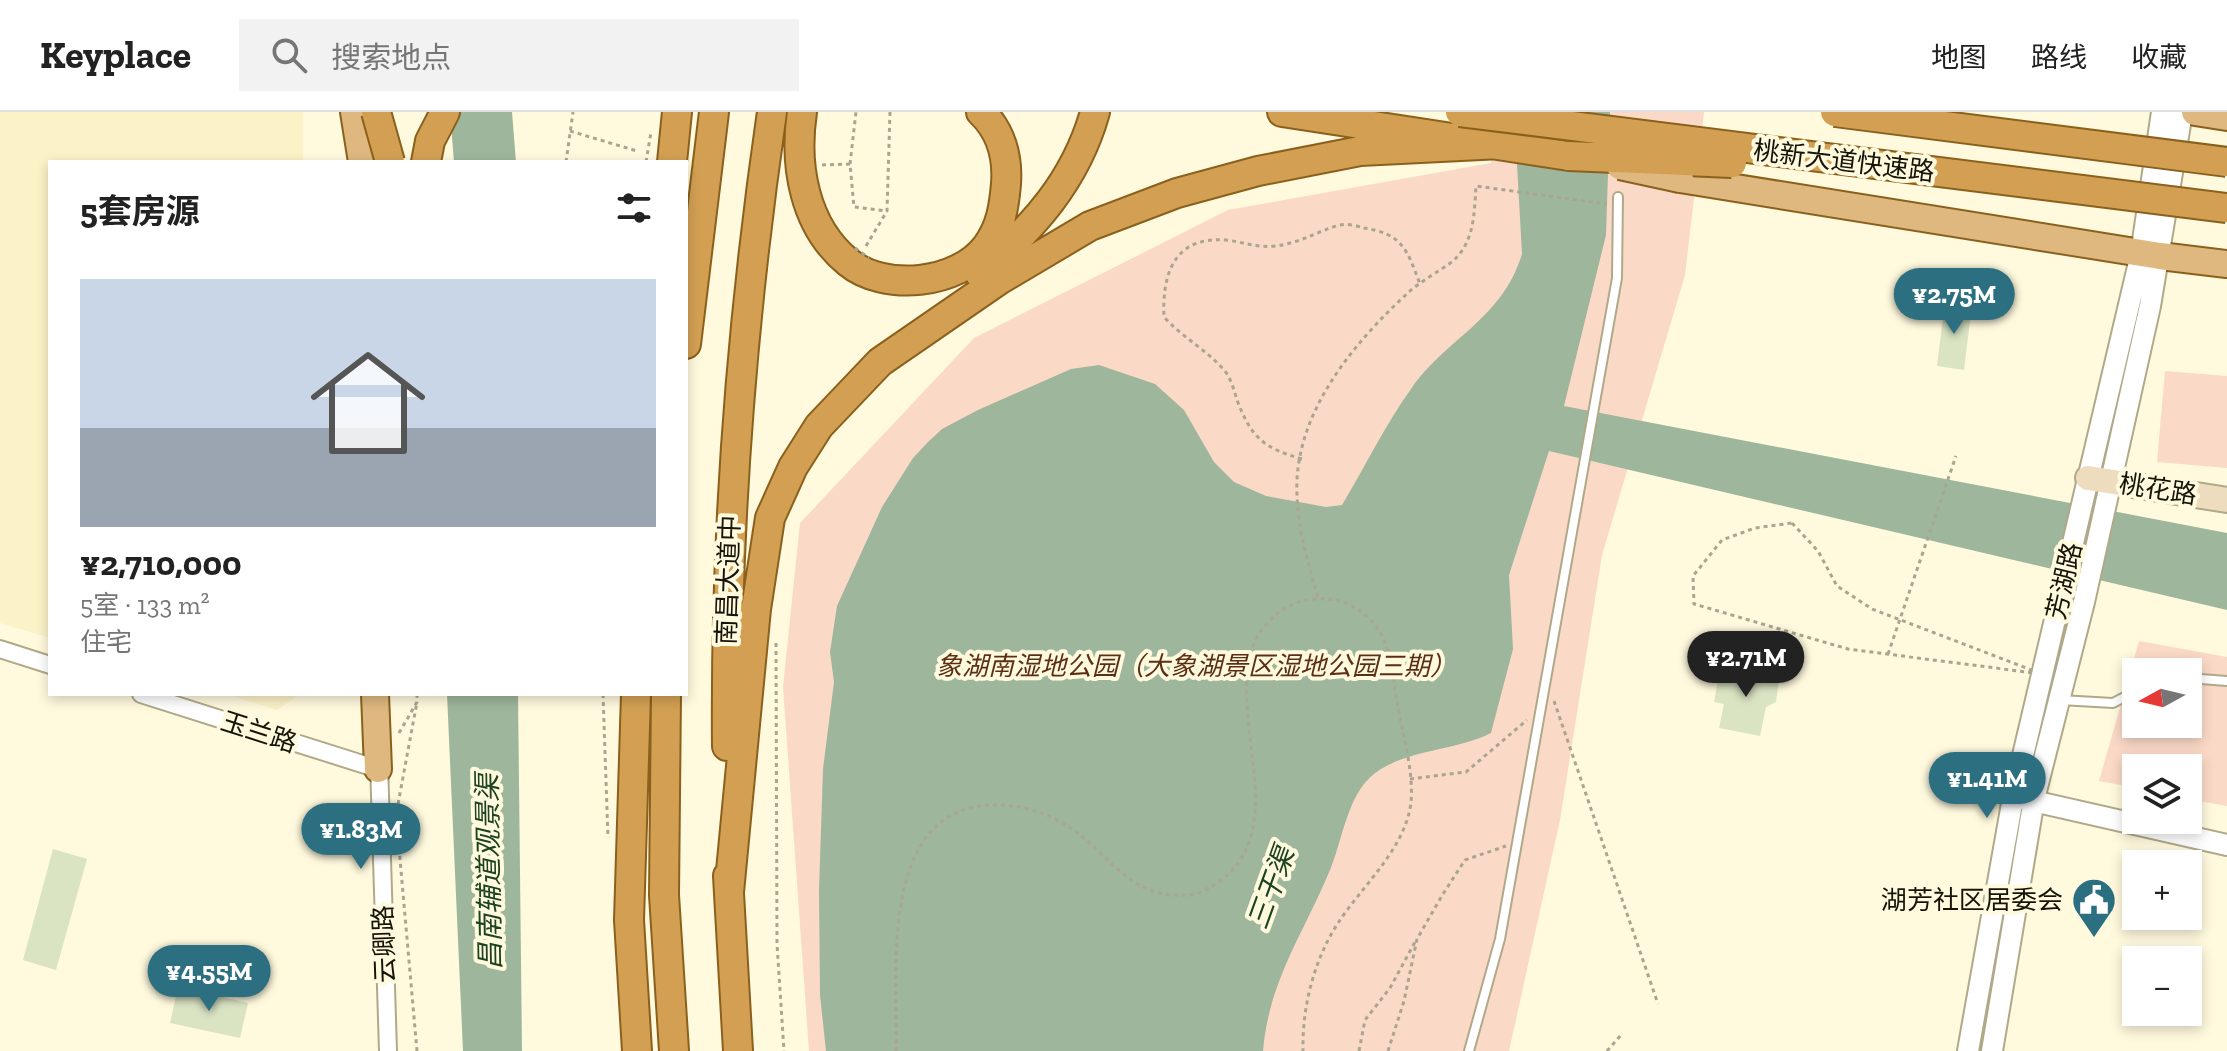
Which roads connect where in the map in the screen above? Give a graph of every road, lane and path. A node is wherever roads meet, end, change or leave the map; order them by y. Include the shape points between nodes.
1 (354, 112) edge
2 (376, 112) edge
3 (385, 112) edge
4 (445, 112) edge
5 (573, 112) edge
6 (802, 112) edge
7 (856, 112) edge
8 (890, 112) edge
9 (981, 112) edge
10 (1095, 112) edge
11 (1282, 112) edge
12 (1460, 112) edge
13 (1835, 112) edge
14 (1877, 112) edge
15 (2162, 112) edge
16 (2182, 112) edge
17 (2195, 112) edge
18 (2227, 117) edge
19 (669, 118) edge
20 (712, 119) edge
21 (770, 124) edge
22 (1949, 126) junction
23 (570, 131) junction
24 (1501, 144) junction
25 (637, 151) dead end
26 (1569, 156) junction
27 (362, 160) edge
28 (388, 160) edge
29 (388, 160) edge
30 (426, 160) edge
31 (566, 160) edge
32 (647, 160) edge
33 (663, 160) edge
34 (672, 160) edge
35 (2227, 162) edge
36 (850, 164) junction
37 (812, 166) dead end
38 (1943, 173) junction
39 (1618, 201) joint
40 (2227, 208) edge
41 (887, 211) junction
42 (855, 248) dead end
43 (2150, 255) junction
44 (860, 257) dead end
45 (869, 258) dead end
46 (2227, 264) edge
47 (1420, 284) junction
48 (688, 327) edge
49 (880, 362) junction
50 (1956, 456) dead end
51 (1302, 459) junction
52 (2097, 490) junction
53 (2227, 500) edge
54 (1318, 597) junction
55 (1900, 620) junction
56 (777, 637) dead end
57 (0, 649) edge
58 (1888, 654) junction
59 (48, 664) edge
60 (2042, 674) junction
61 (1546, 677) junction
62 (2202, 679) edge
63 (2227, 681) edge
64 (147, 696) edge
65 (375, 696) edge
66 (388, 696) edge
67 (625, 696) edge
68 (636, 696) edge
69 (666, 696) edge
70 (2122, 698) edge
71 (2060, 700) junction
72 (417, 702) dead end
73 (1541, 707) junction
74 (378, 769) junction
75 (1409, 779) junction
76 (2013, 798) junction
77 (2034, 799) junction
78 (397, 811) dead end
79 (399, 842) dead end
80 (1517, 842) junction
81 (2227, 845) edge
82 (729, 892) junction
83 (629, 920) junction
84 (1417, 939) junction
85 (1658, 1004) dead end
86 (1621, 1035) dead end
87 (388, 1051) edge
88 (417, 1051) edge
89 (637, 1051) edge
90 (674, 1051) edge
91 (738, 1051) edge
92 (784, 1051) edge
93 (896, 1051) edge
94 (1303, 1051) edge
95 (1359, 1051) edge
96 (1388, 1051) edge
97 (1469, 1051) edge
98 (1607, 1051) edge
99 (1968, 1051) edge
100 (1992, 1051) edge

1 - 27 main road
2 - 28 highway, bridge
3 - 29 street
4 - 30 highway
5 - 23 path
6 - 9 highway via 802,184 827,240 849,263 877,278 922,279 958,270 986,248 1003,216 1007,172 1000,136
7 - 36 path
8 - 41 path
10 - 49 highway via 1086,144 1057,196 1013,245
11 - 24 highway
12 - 38 highway, 桃新大道快速路, bridge
13 - 22 highway, 桃新大道快速路, bridge
14 - 22 highway, bridge
15 - 43 street, 芳湖路
16 - 43 street, 芳湖路
17 - 18 main road
19 - 32 path
19 - 33 highway
19 - 34 highway
20 - 48 highway
21 - 82 highway, 南昌大道中 via 747,299 725,598
22 - 35 highway, 桃新大道快速路, bridge
23 - 25 path
23 - 31 path
24 - 26 highway
24 - 49 highway via 1360,151 1177,193 1090,226 999,280
26 - 38 highway, bridge
26 - 43 main road, bridge via 1680,179
36 - 37 path
36 - 41 path via 854,207
38 - 40 highway, 桃新大道快速路, bridge
39 - 47 path via 1476,186 1473,232 1453,261
39 - 61 lane via 1617,278
41 - 44 path
42 - 45 path, bridge
43 - 46 main road
43 - 52 street, 芳湖路
47 - 51 path via 1341,367 1317,405
47 - 51 path via 1406,248 1388,232 1342,224 1313,238 1270,247 1205,242 1186,249 1171,264 1163,287 1164,317 1228,376 1247,427 1268,447
49 - 82 highway via 819,426 770,518 756,609
50 - 55 path
51 - 54 path via 1296,492 1301,537
52 - 53 main road, 桃花路
52 - 60 street, 芳湖路
52 - 71 street, 芳湖路 via 2084,602
54 - 75 path via 1361,611 1389,643
54 - 93 path via 1283,610 1252,642 1247,679 1256,798 1253,828 1226,879 1195,895 1137,887 1073,830 1005,804 962,810 928,833 912,857 900,909
55 - 58 path
55 - 58 path via 1837,586 1818,551 1792,523 1722,540 1693,576 1694,604 1848,649
55 - 60 path
56 - 92 path via 777,944
57 - 59 street
58 - 60 path
60 - 76 street, 芳湖路
61 - 73 lane
61 - 85 path
62 - 63 lane
64 - 74 street, 玉兰路
65 - 74 main road
66 - 74 street, 云卿路
67 - 83 highway
68 - 83 highway
69 - 90 highway via 664,895
70 - 71 lane via 2113,703
71 - 77 street, 芳湖路
72 - 78 path
73 - 75 path via 1466,772
73 - 80 lane
74 - 87 street, 云卿路
75 - 94 path via 1411,803 1399,836 1336,925 1313,978 1302,1021
76 - 77 street
76 - 99 street, 芳湖路
77 - 81 street
77 - 100 street, 芳湖路
79 - 88 path
80 - 84 path via 1465,860
80 - 97 lane via 1500,939
82 - 91 highway, 南昌大道中
83 - 89 highway
84 - 95 path via 1365,1020
84 - 96 path
86 - 98 path

